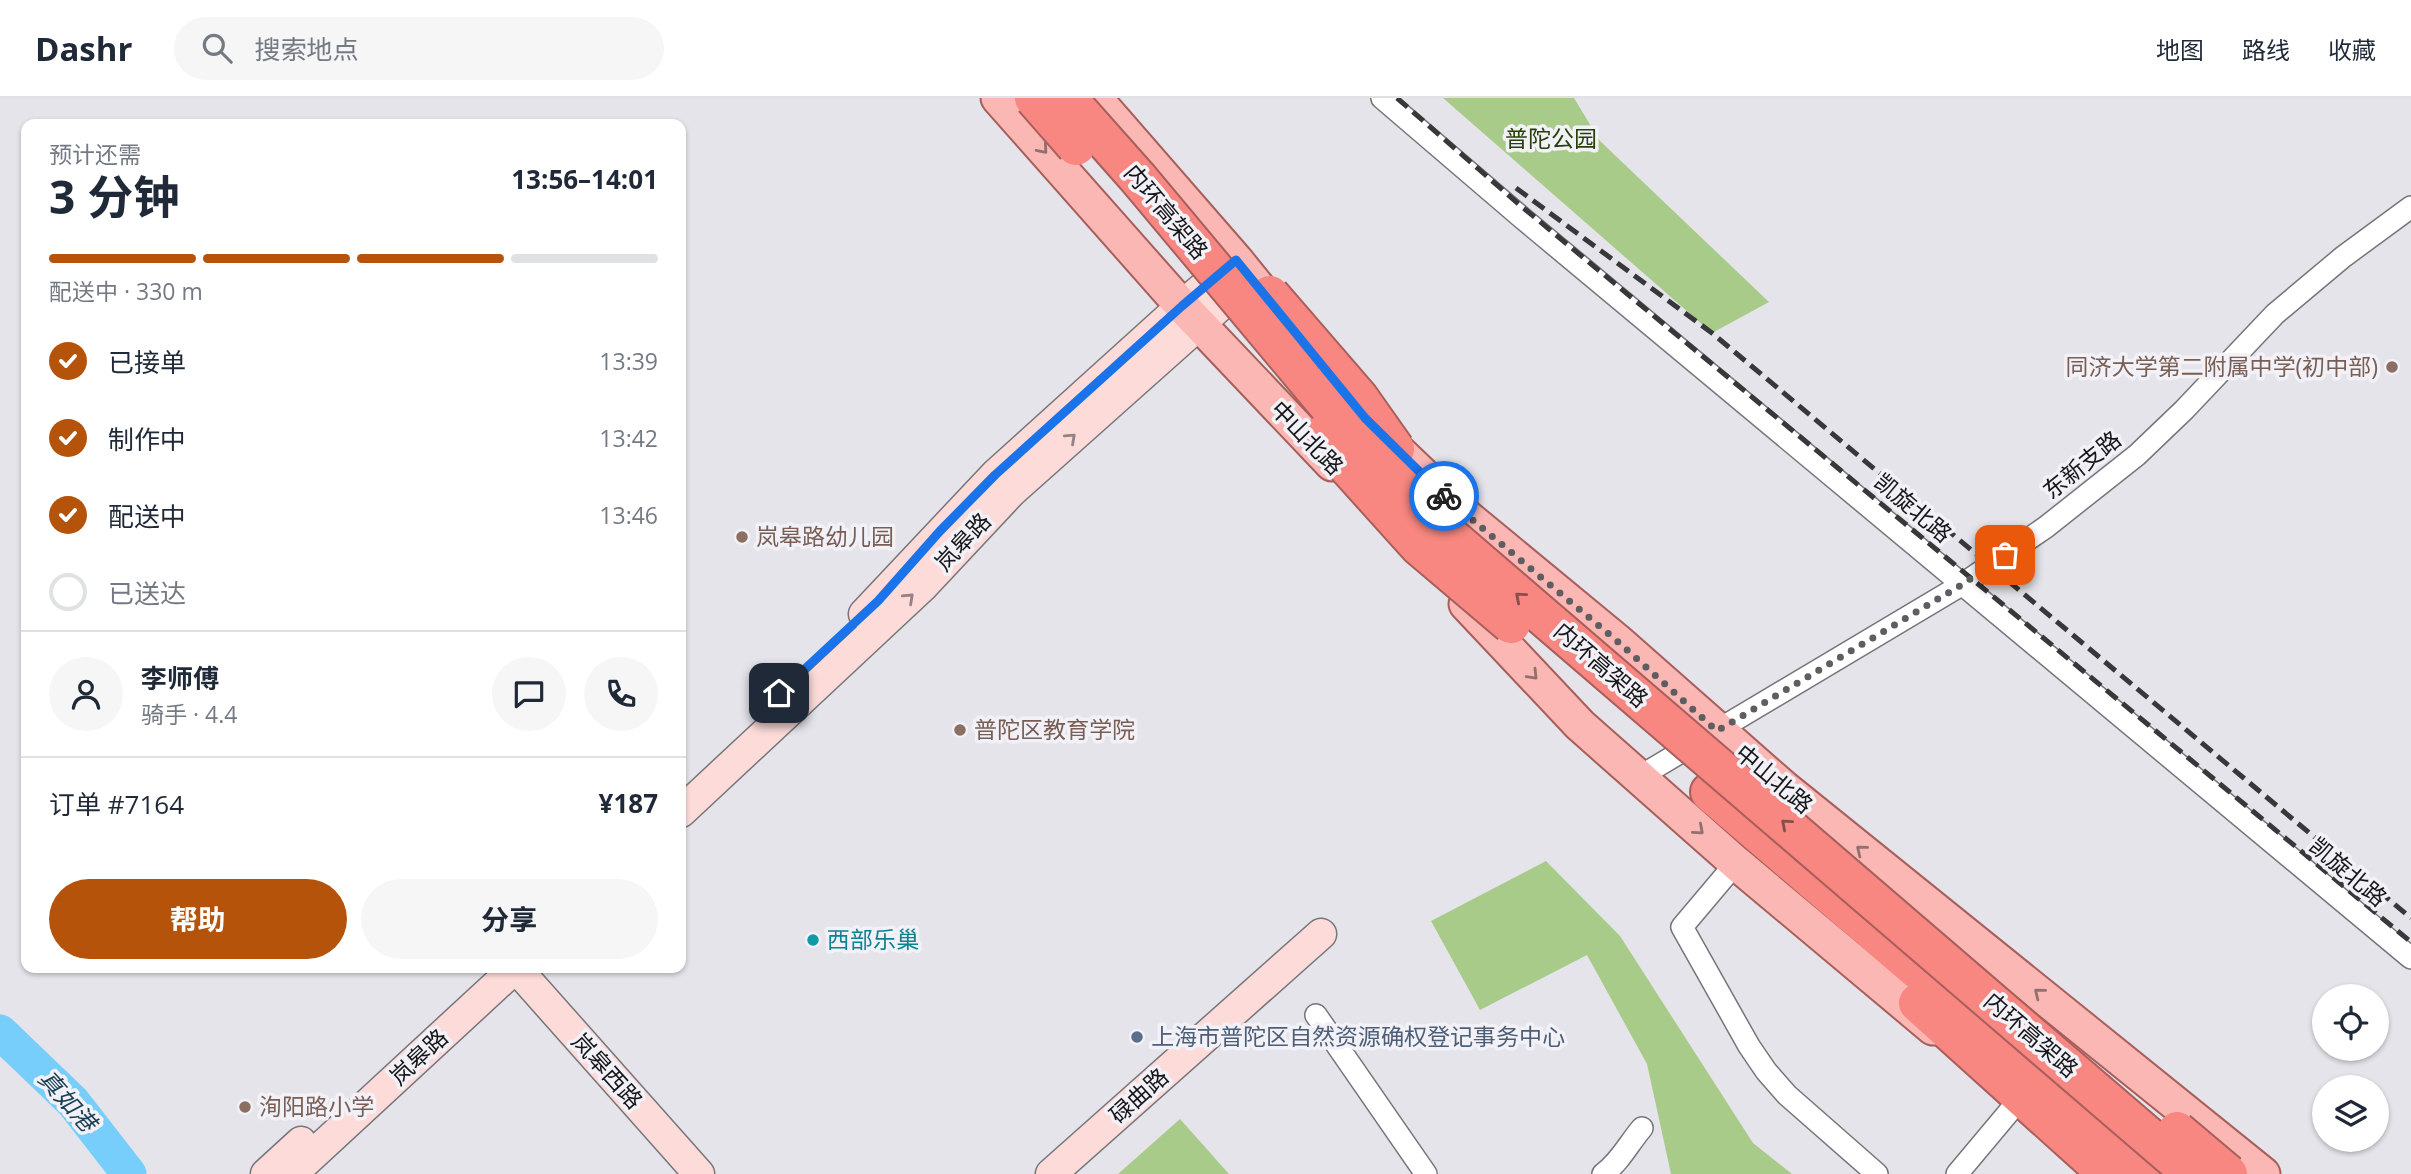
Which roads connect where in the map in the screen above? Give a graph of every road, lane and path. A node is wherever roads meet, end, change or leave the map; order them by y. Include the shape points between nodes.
1 (998, 98) edge
2 (1034, 98) edge
3 (1067, 98) edge
4 (1095, 98) edge
5 (1100, 98) edge
6 (1382, 98) edge
7 (2411, 207) edge
8 (1243, 269) junction
9 (1190, 315) junction
10 (1453, 539) junction
11 (1963, 584) junction
12 (1717, 731) junction
13 (1639, 777) junction
14 (686, 781) edge
15 (1710, 792) junction
16 (686, 807) edge
17 (1737, 863) junction
18 (1321, 934) dead end
19 (1931, 948) junction
20 (2411, 958) edge
21 (483, 973) edge
22 (509, 973) edge
23 (519, 973) edge
24 (1316, 1015) dead end
25 (2019, 1100) junction
26 (2206, 1127) junction
27 (1642, 1128) dead end
28 (299, 1159) edge
29 (266, 1174) edge
30 (699, 1174) edge
31 (1051, 1174) edge
32 (1426, 1174) edge
33 (1604, 1174) edge
34 (1877, 1174) edge
35 (1956, 1174) edge
36 (2108, 1174) edge
37 (2155, 1174) edge
38 (2166, 1174) edge
39 (2192, 1174) edge
40 (2228, 1174) edge
41 (2263, 1174) edge

1 -> 9 main road, 中山北路
2 - 15 highway, 内环高架路, bridge via 1331,449 1419,546
3 - 10 highway, 内环高架路, bridge via 1342,422
4 - 8 main road, 中山北路
5 - 10 highway, bridge via 1359,398
6 - 11 street, 凯旋北路
7 - 11 street, 东新支路 via 2275,314 2184,410 2102,485
8 - 9 main road, 岚皋路
8 - 12 main road, 中山北路 via 1365,418 1417,471
9 -> 13 main road, 中山北路 via 1580,725
9 - 14 main road, 岚皋路 via 995,475 878,601
16 -> 9 main road, 岚皋路 via 923,586
19 -> 10 highway, 内环高架路, bridge
11 - 12 street, 东新支路
11 - 20 street, 凯旋北路
12 - 13 street, 东新支路
26 -> 12 main road, 中山北路
13 -> 17 main road, 中山北路
15 - 36 highway via 1842,933
15 - 37 highway, 内环高架路
17 - 25 main road, 中山北路
17 - 34 street via 1682,927 1766,1071
18 - 31 main road, 碌曲路
19 - 39 highway, 内环高架路, bridge
19 - 40 highway, bridge via 2078,1049
21 - 28 main road, 岚皋路
22 - 28 main road, 岚皋路
23 - 30 main road, 岚皋西路
24 - 32 street
25 - 35 street
25 - 36 main road, 中山北路
26 - 38 main road
26 - 41 main road, 中山北路
27 - 33 street
28 - 29 main road, 岚皋路

